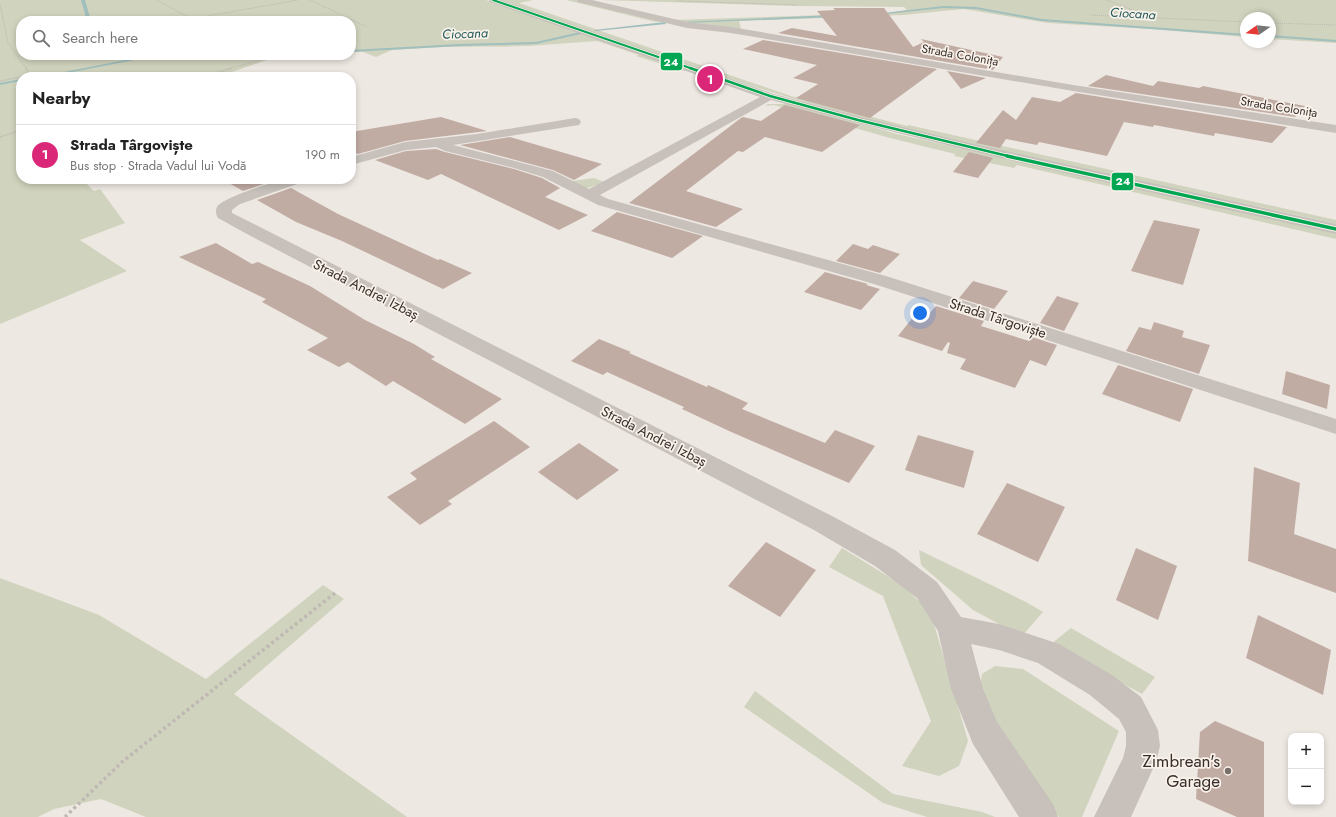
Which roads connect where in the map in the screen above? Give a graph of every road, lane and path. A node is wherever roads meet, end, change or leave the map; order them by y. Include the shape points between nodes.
1 (156, 0) edge
2 (298, 0) edge
3 (310, 0) edge
4 (493, 0) edge
5 (581, 0) edge
6 (1107, 0) edge
7 (671, 1) dead end
8 (0, 4) edge
9 (797, 5) dead end
10 (1091, 15) dead end
11 (185, 16) edge
12 (207, 16) edge
13 (344, 16) edge
14 (1154, 18) junction
15 (356, 22) edge
16 (1240, 22) edge
17 (1276, 23) edge
18 (1336, 25) edge
19 (367, 27) dead end
20 (16, 53) edge
21 (21, 60) edge
22 (260, 60) edge
23 (28, 72) edge
24 (219, 72) edge
25 (16, 78) edge
26 (0, 81) edge
27 (770, 96) junction
28 (575, 122) dead end
29 (1336, 130) edge
30 (16, 132) edge
31 (0, 137) edge
32 (439, 143) junction
33 (356, 161) edge
34 (284, 184) edge
35 (588, 195) junction
36 (1336, 229) edge
37 (1336, 428) edge
38 (335, 593) dead end
39 (952, 628) junction
40 (65, 817) edge
41 (1040, 817) edge
42 (1112, 817) edge

1 - 11 path
2 - 12 path
3 - 13 path
4 - 27 street
5 - 29 street, Strada Colonița via 687,25 731,30
6 - 14 path
7 - 9 path
8 - 20 path via 3,25
10 - 14 path
14 - 16 path
15 - 19 path
17 - 18 path
21 - 23 path
22 - 24 path
25 - 26 path
27 - 35 street
27 - 36 street via 969,147
28 - 32 street
30 - 31 path
32 - 33 street via 405,146
32 - 35 street, Strada Târgoviște via 548,174
34 - 39 street, Strada Andrei Izbaș via 235,201 224,208 224,215 823,523 885,558 926,590
35 - 37 street, Strada Târgoviște via 619,207 880,280
38 - 40 path via 122,762
39 - 41 street, Strada Andrei Izbaș via 967,689 985,733
39 - 42 street via 999,637 1048,653 1101,685 1130,708 1142,730 1143,746 1139,762

